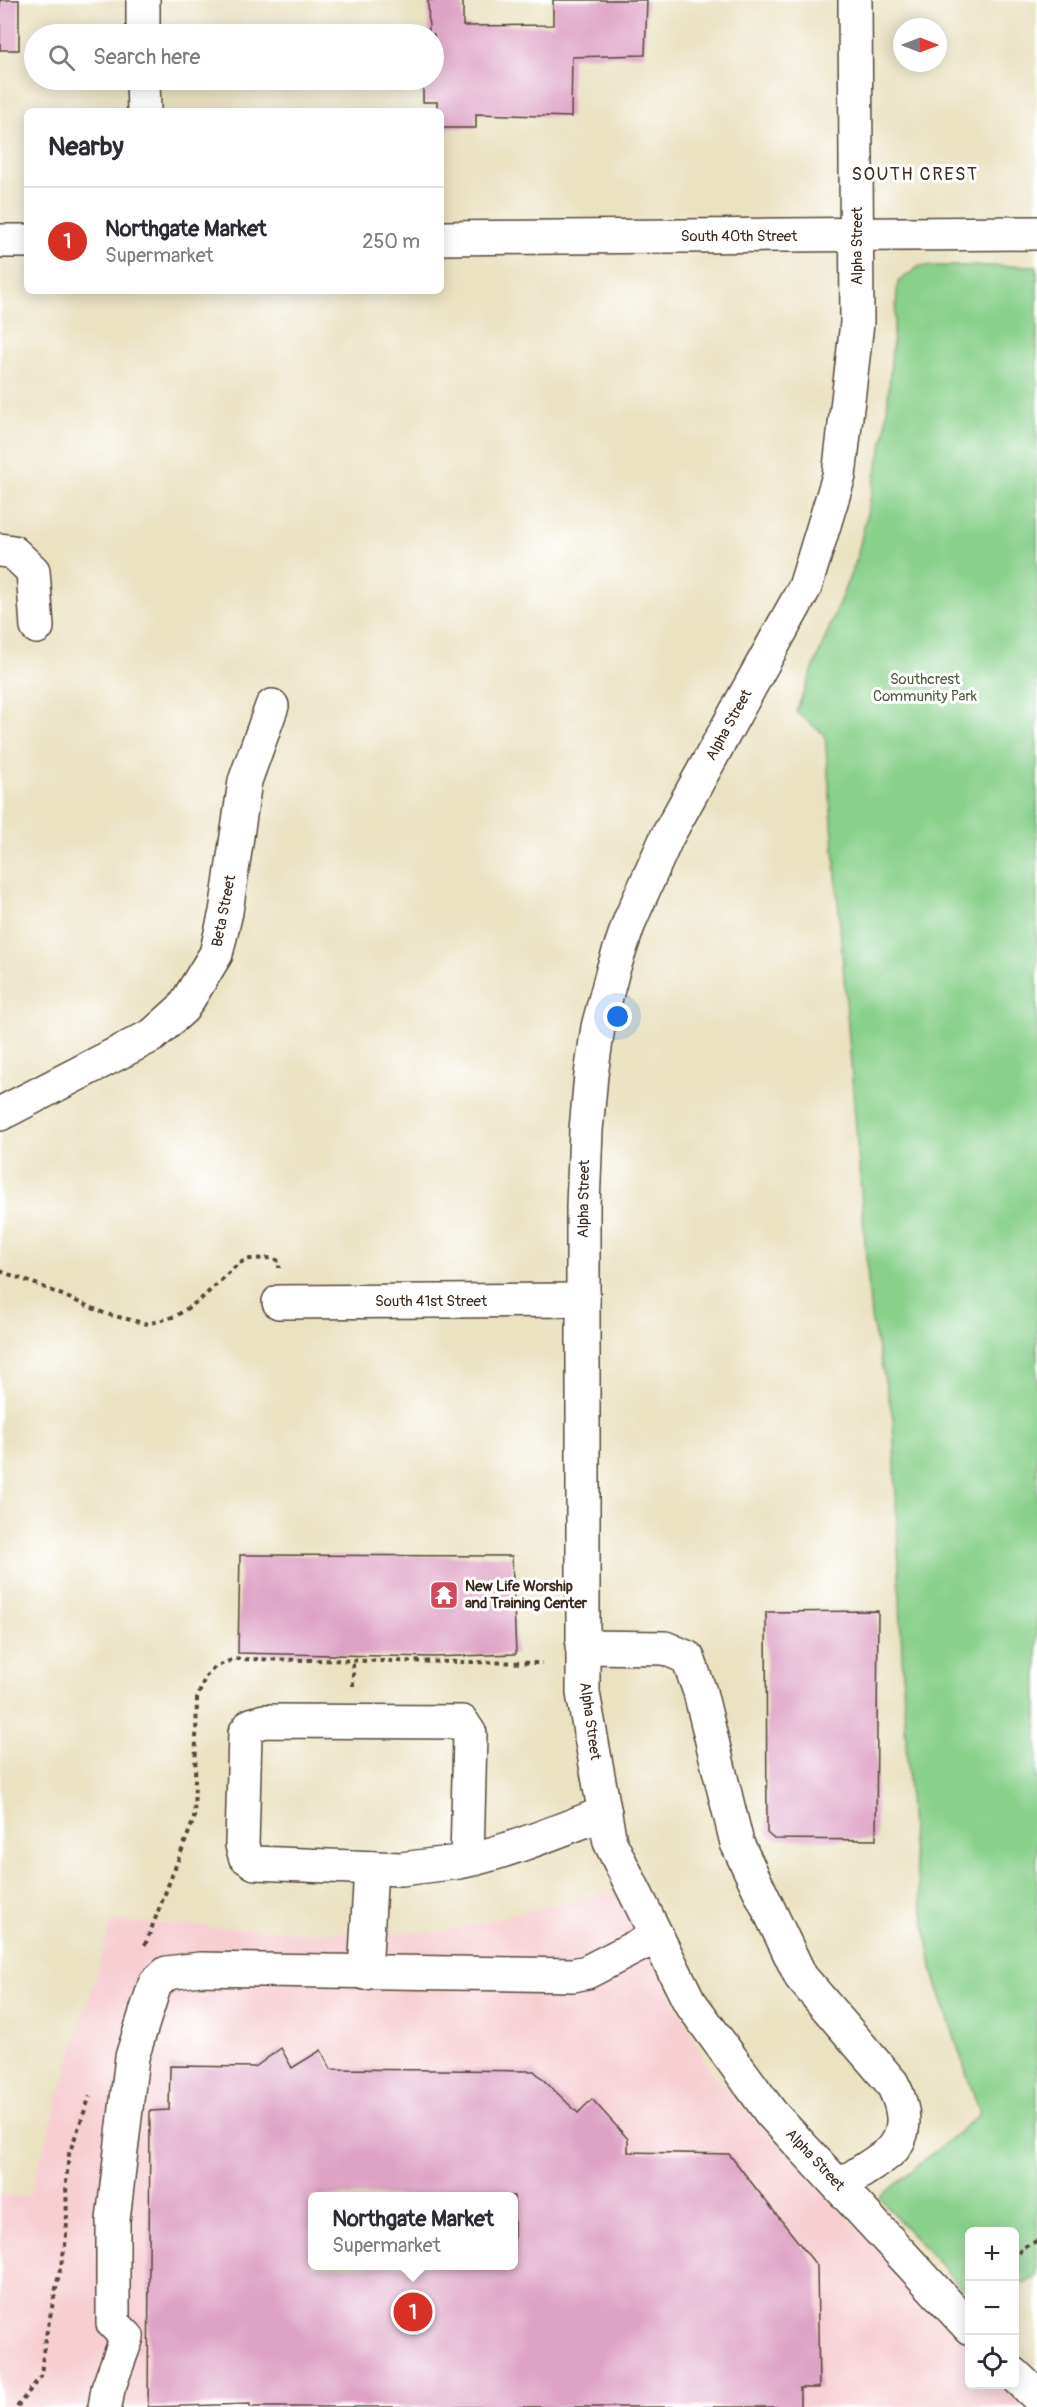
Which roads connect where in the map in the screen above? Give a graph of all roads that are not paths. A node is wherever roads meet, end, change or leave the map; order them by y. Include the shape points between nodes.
1 (143, 0) edge
2 (855, 0) edge
3 (143, 24) edge
4 (143, 90) edge
5 (144, 108) edge
6 (1037, 233) edge
7 (857, 235) junction
8 (444, 238) edge
9 (0, 241) edge
10 (24, 241) edge
11 (0, 550) edge
12 (37, 627) dead end
13 (272, 706) dead end
14 (0, 1114) edge
15 (584, 1300) junction
16 (279, 1302) road end
17 (582, 1647) junction
18 (605, 1813) junction
19 (467, 1860) junction
20 (370, 1868) junction
21 (657, 1936) junction
22 (365, 1973) junction
23 (839, 2186) junction
24 (965, 2324) edge
25 (105, 2407) edge

1 - 3 street
2 - 7 street, Alpha Street
4 - 5 street
6 - 7 street, South 40th Street
7 - 8 street, South 40th Street
7 - 15 street, Alpha Street via 857,323 838,476 805,587 667,837 630,920 598,1027 586,1130
9 - 10 street
11 - 12 street via 14,552 33,571
13 - 14 street, Beta Street via 245,782 216,954 183,1008 153,1035
15 - 16 street, South 41st Street
15 - 17 street, Alpha Street
17 - 18 street, Alpha Street via 583,1693
17 - 23 street via 665,1648 688,1658 700,1692 736,1843 801,1977 892,2083 902,2101 903,2125 896,2146
18 - 19 street via 509,1849
18 - 21 street, Alpha Street via 610,1842
19 - 20 street via 401,1869
19 - 20 street via 470,1734 462,1722 264,1721 251,1725 245,1733 245,1856 255,1863
20 - 22 street
21 - 22 street via 587,1972 573,1975
21 - 23 street, Alpha Street via 696,2010 771,2113
22 - 25 street via 200,1969 167,1973 155,1984 132,2058 113,2220 113,2323 127,2337
23 - 24 street, Alpha Street

